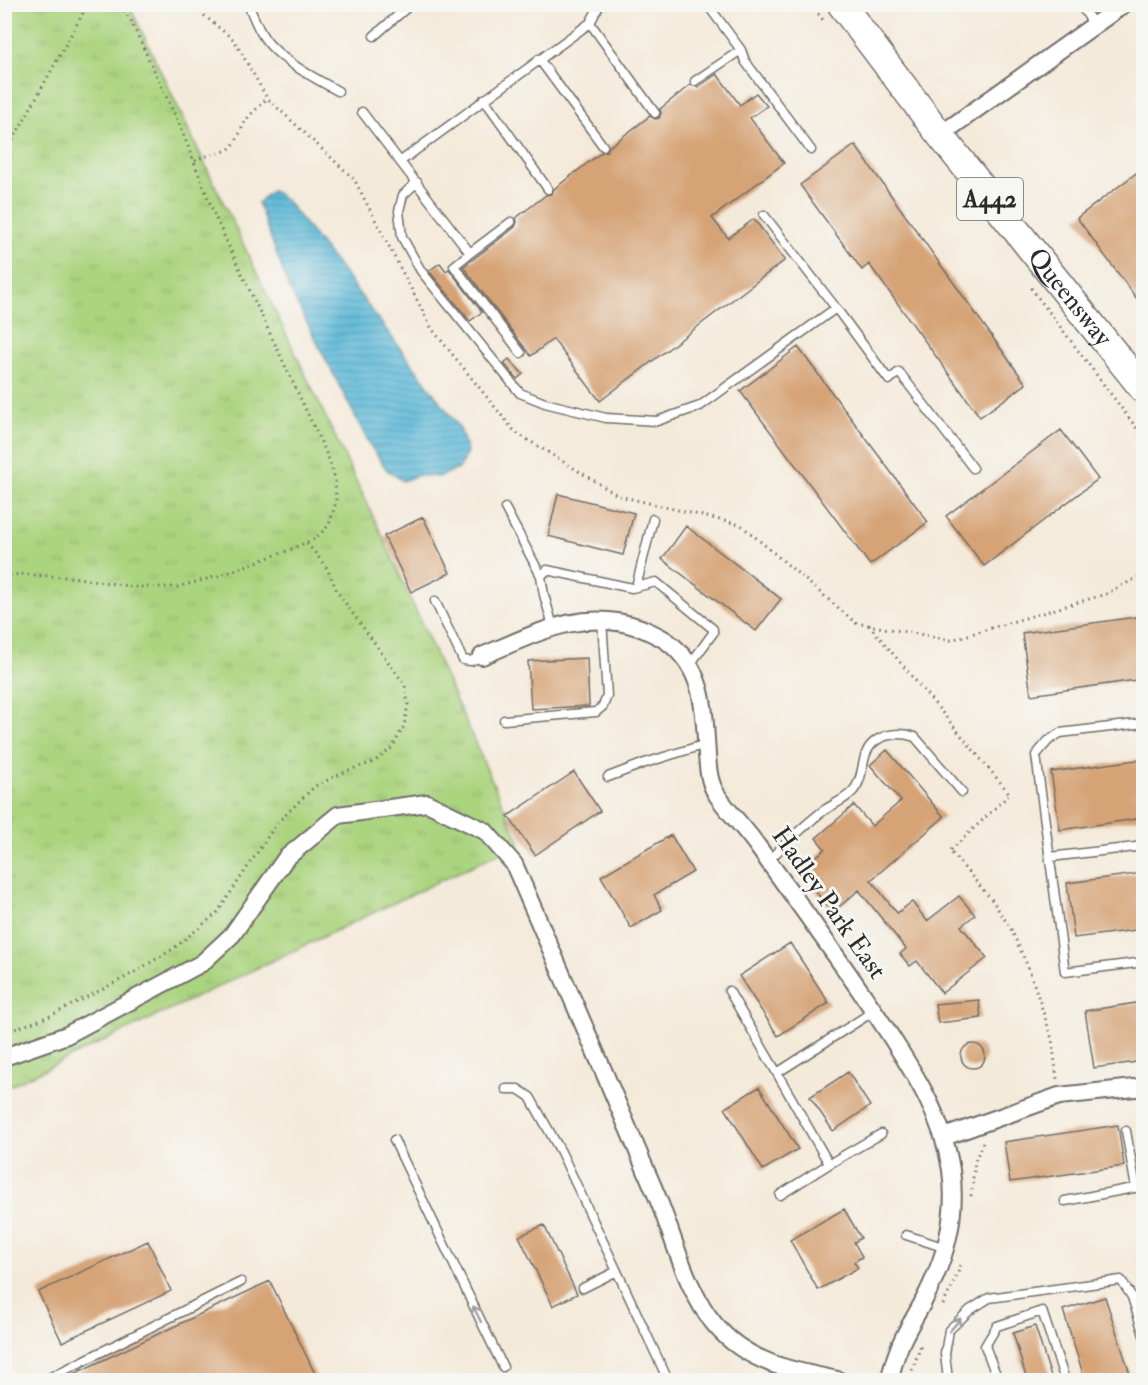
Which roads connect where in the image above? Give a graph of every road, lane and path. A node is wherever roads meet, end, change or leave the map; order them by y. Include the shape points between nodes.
1 (88, 4) edge
2 (120, 4) edge
3 (248, 4) edge
4 (411, 4) edge
5 (600, 4) edge
6 (707, 4) edge
7 (841, 4) edge
8 (1080, 4) edge
9 (1124, 4) edge
10 (591, 23) junction
11 (1094, 25) junction
12 (374, 36) dead end
13 (741, 50) junction
14 (539, 59) junction
15 (695, 81) dead end
16 (338, 91) dead end
17 (267, 98) dead end
18 (484, 99) junction
19 (362, 112) dead end
20 (655, 113) dead end
21 (940, 135) junction
22 (603, 146) dead end
23 (812, 150) dead end
24 (4, 156) edge
25 (195, 161) junction
26 (401, 161) junction
27 (417, 182) junction
28 (548, 189) dead end
29 (764, 215) dead end
30 (511, 222) dead end
31 (470, 253) junction
32 (836, 308) junction
33 (521, 353) dead end
34 (1143, 390) edge
35 (973, 468) dead end
36 (506, 508) dead end
37 (653, 519) dead end
38 (306, 542) junction
39 (541, 576) junction
40 (4, 577) edge
41 (636, 587) junction
42 (435, 601) dead end
43 (602, 619) junction
44 (869, 625) dead end
45 (553, 627) junction
46 (482, 656) joint
47 (689, 666) junction
48 (504, 720) dead end
49 (1143, 723) edge
50 (706, 744) junction
51 (608, 777) dead end
52 (962, 792) dead end
53 (1143, 846) edge
54 (1050, 858) junction
55 (768, 861) junction
56 (1143, 962) edge
57 (729, 991) dead end
58 (874, 1011) junction
59 (4, 1033) edge
60 (4, 1057) edge
61 (777, 1073) junction
62 (1143, 1087) edge
63 (506, 1089) dead end
64 (1059, 1096) junction
65 (1126, 1131) dead end
66 (881, 1134) dead end
67 (944, 1137) junction
68 (394, 1140) dead end
69 (829, 1164) junction
70 (1140, 1187) edge
71 (780, 1195) dead end
72 (1065, 1201) dead end
73 (906, 1235) dead end
74 (946, 1248) junction
75 (617, 1271) junction
76 (241, 1282) dead end
77 (583, 1288) dead end
78 (1143, 1335) edge
79 (503, 1367) dead end
80 (45, 1380) edge
81 (668, 1380) edge
82 (838, 1380) edge
83 (890, 1380) edge
84 (948, 1380) edge
85 (998, 1380) edge
86 (1065, 1380) edge

1 - 24 path
2 - 25 path
3 - 16 lane via 271,47
4 - 12 lane
5 - 10 lane
6 - 13 lane
7 - 21 main road, Queensway / A442
8 - 11 lane
9 - 11 street
10 - 14 lane
10 - 20 lane
11 - 21 street
13 - 15 lane
13 - 23 lane via 745,61
14 - 18 lane
14 - 22 lane
17 - 25 path via 244,121 240,136 229,149 205,154
18 - 26 lane
18 - 28 lane
19 - 26 lane
21 - 34 main road, Queensway / A442
25 - 38 path via 217,221 335,478 336,502 329,525
26 - 27 lane
27 - 31 lane
27 - 32 lane via 402,195 399,211 402,237 416,263 520,393 545,403 606,418 657,421 700,406
29 - 32 lane
30 - 31 lane
31 - 33 lane via 454,266
32 - 35 lane via 889,380 899,372
36 - 39 lane
37 - 41 lane
38 - 40 path via 218,576 177,587 134,587 20,574
38 - 59 path via 405,685 408,704 404,726 392,747 374,762 315,786 277,823 217,913 173,949 50,1016
39 - 41 lane via 547,570
39 - 45 lane
41 - 47 lane via 656,582 713,629
42 - 46 lane via 464,660
43 - 45 street, Hadley Park East
43 - 47 street, Hadley Park East via 649,631 667,641
43 - 48 lane via 607,696 603,706 596,712
44 - 64 path via 1010,794 950,851 992,900 1011,929 1029,969 1052,1039
45 - 46 street, Hadley Park East
47 - 50 street, Hadley Park East via 701,690
49 - 54 lane via 1060,733 1036,755
50 - 51 lane
50 - 55 street, Hadley Park East via 711,784
52 - 55 lane via 915,737 907,734 880,738 870,748 854,790 802,829
53 - 54 lane
54 - 56 lane via 1065,972
55 - 58 street, Hadley Park East
57 - 61 lane
58 - 61 lane
58 - 67 street, Hadley Park East via 910,1067
60 - 82 street via 67,1035 202,963 232,935 286,858 338,815 427,803 485,831 514,864 665,1215 698,1302 742,1350 776,1367
61 - 69 lane
62 - 64 street
63 - 75 lane via 518,1089 530,1097 561,1152
64 - 67 street
65 - 70 lane
66 - 69 lane
67 - 74 street, Hadley Park East via 953,1209
79 -> 68 lane
69 - 71 lane
70 - 72 lane
73 - 74 lane
74 - 83 street, Hadley Park East via 898,1349
75 - 77 lane
75 - 81 lane
76 - 80 lane
84 -> 78 lane via 945,1354 949,1330 989,1298 1121,1280 1132,1297
85 - 86 lane via 986,1346 997,1326 1042,1311

